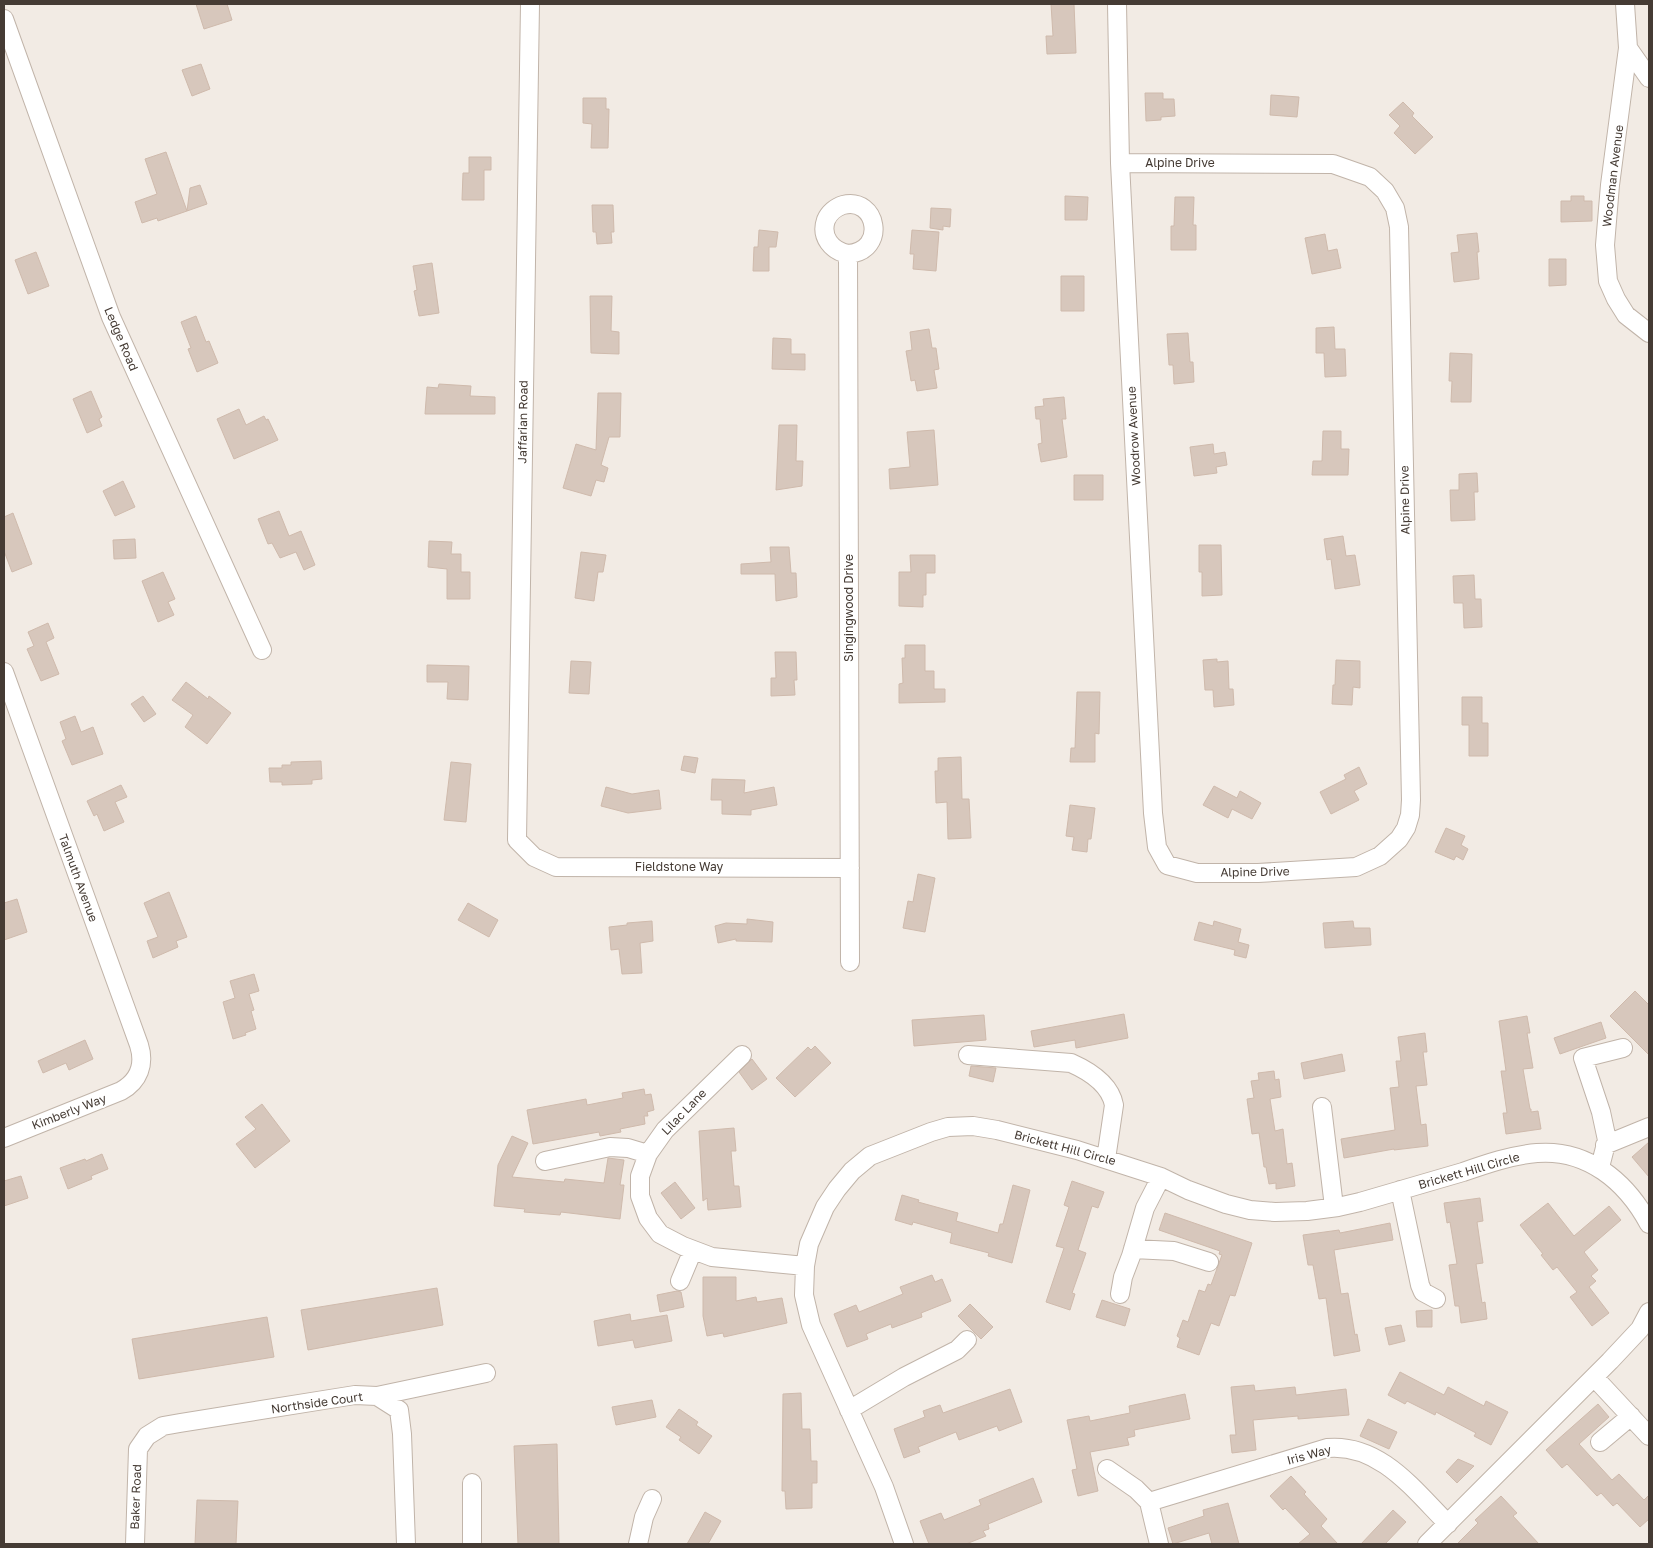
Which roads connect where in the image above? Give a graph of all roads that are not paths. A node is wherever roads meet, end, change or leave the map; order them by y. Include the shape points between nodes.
1 (530, 4) edge
2 (1117, 4) edge
3 (1625, 4) edge
4 (4, 19) edge
5 (1628, 48) junction
6 (1649, 78) edge
7 (1120, 163) junction
8 (848, 254) dead end
9 (1649, 333) edge
10 (262, 650) dead end
11 (4, 672) edge
12 (517, 840) joint
13 (1167, 865) joint
14 (850, 868) junction
15 (850, 962) dead end
16 (1623, 1048) dead end
17 (742, 1055) dead end
18 (968, 1055) dead end
19 (133, 1083) joint
20 (1322, 1107) dead end
21 (1649, 1127) edge
22 (4, 1138) edge
23 (1605, 1144) junction
24 (648, 1154) junction
25 (1106, 1159) junction
26 (545, 1161) dead end
27 (1600, 1168) junction
28 (1161, 1177) junction
29 (1400, 1190) junction
30 (1334, 1207) junction
31 (1649, 1224) edge
32 (1133, 1249) junction
33 (693, 1250) junction
34 (1208, 1262) dead end
35 (805, 1266) junction
36 (680, 1281) dead end
37 (1120, 1294) dead end
38 (1436, 1299) dead end
39 (1649, 1312) edge
40 (967, 1340) dead end
41 (486, 1373) dead end
42 (1594, 1377) junction
43 (377, 1396) junction
44 (849, 1410) junction
45 (1631, 1416) junction
46 (1649, 1436) edge
47 (1600, 1442) dead end
48 (138, 1449) joint
49 (1107, 1469) dead end
50 (472, 1483) dead end
51 (652, 1499) dead end
52 (1149, 1502) junction
53 (1448, 1524) junction
54 (135, 1544) edge
55 (406, 1544) edge
56 (472, 1544) edge
57 (638, 1544) edge
58 (904, 1544) edge
59 (1159, 1544) edge
60 (1427, 1544) edge

1 - 12 street, Jaffarian Road
2 - 7 street, Woodrow Avenue
3 - 5 street, Woodman Avenue
4 - 10 street, Ledge Road via 111,317
5 - 6 street
5 - 9 street, Woodman Avenue via 1605,245 1608,281 1616,299 1626,315
7 - 13 street, Woodrow Avenue via 1153,813 1157,847
7 - 13 street, Alpine Drive via 1333,164 1370,177 1385,191 1395,208 1399,227 1411,800 1406,828 1380,856 1350,868 1197,873
8 - 14 street, Singingwood Drive
11 - 19 street, Talmuth Avenue via 139,1045 142,1062
12 - 14 street, Fieldstone Way via 534,857 556,866
14 - 15 street, Singingwood Drive
16 - 23 street via 1583,1058 1601,1112
17 - 24 street, Lilac Lane via 665,1130
18 - 25 street via 1071,1063 1086,1070 1112,1096 1114,1105
19 - 22 street, Kimberly Way via 121,1092
20 - 30 street
21 - 23 street
23 - 27 street
24 - 26 street via 610,1147
24 - 33 street, Lilac Lane via 640,1176 640,1196 648,1218 660,1234
25 - 28 street, Brickett Hill Circle
25 - 35 street, Brickett Hill Circle via 973,1126 948,1127 931,1132 870,1156 852,1171 825,1207 809,1244
27 - 29 street, Brickett Hill Circle via 1576,1157 1536,1153
27 - 31 street, Brickett Hill Circle via 1628,1192
28 - 30 street, Brickett Hill Circle via 1219,1202 1250,1210 1275,1212
28 - 32 street via 1145,1208
29 - 30 street, Brickett Hill Circle
29 - 38 street via 1420,1286 1423,1292
32 - 34 street via 1174,1251
32 - 37 street
33 - 35 street, Lilac Lane via 712,1257
33 - 36 street
35 - 44 street, Brickett Hill Circle via 804,1295 811,1326
39 - 42 street via 1625,1346
40 - 44 street via 957,1350
41 - 43 street
42 - 45 street
42 - 53 street
43 - 48 street, Northside Court via 355,1395 163,1426 148,1436
43 - 55 street, Northside Court via 399,1410
44 - 58 street, Brickett Hill Circle via 884,1487
45 - 46 street
45 - 47 street
48 - 54 street, Baker Road
49 - 52 street
50 - 56 street
51 - 57 street
52 - 53 street, Iris Way via 1337,1447 1359,1452 1396,1471
52 - 59 street
53 - 60 street

